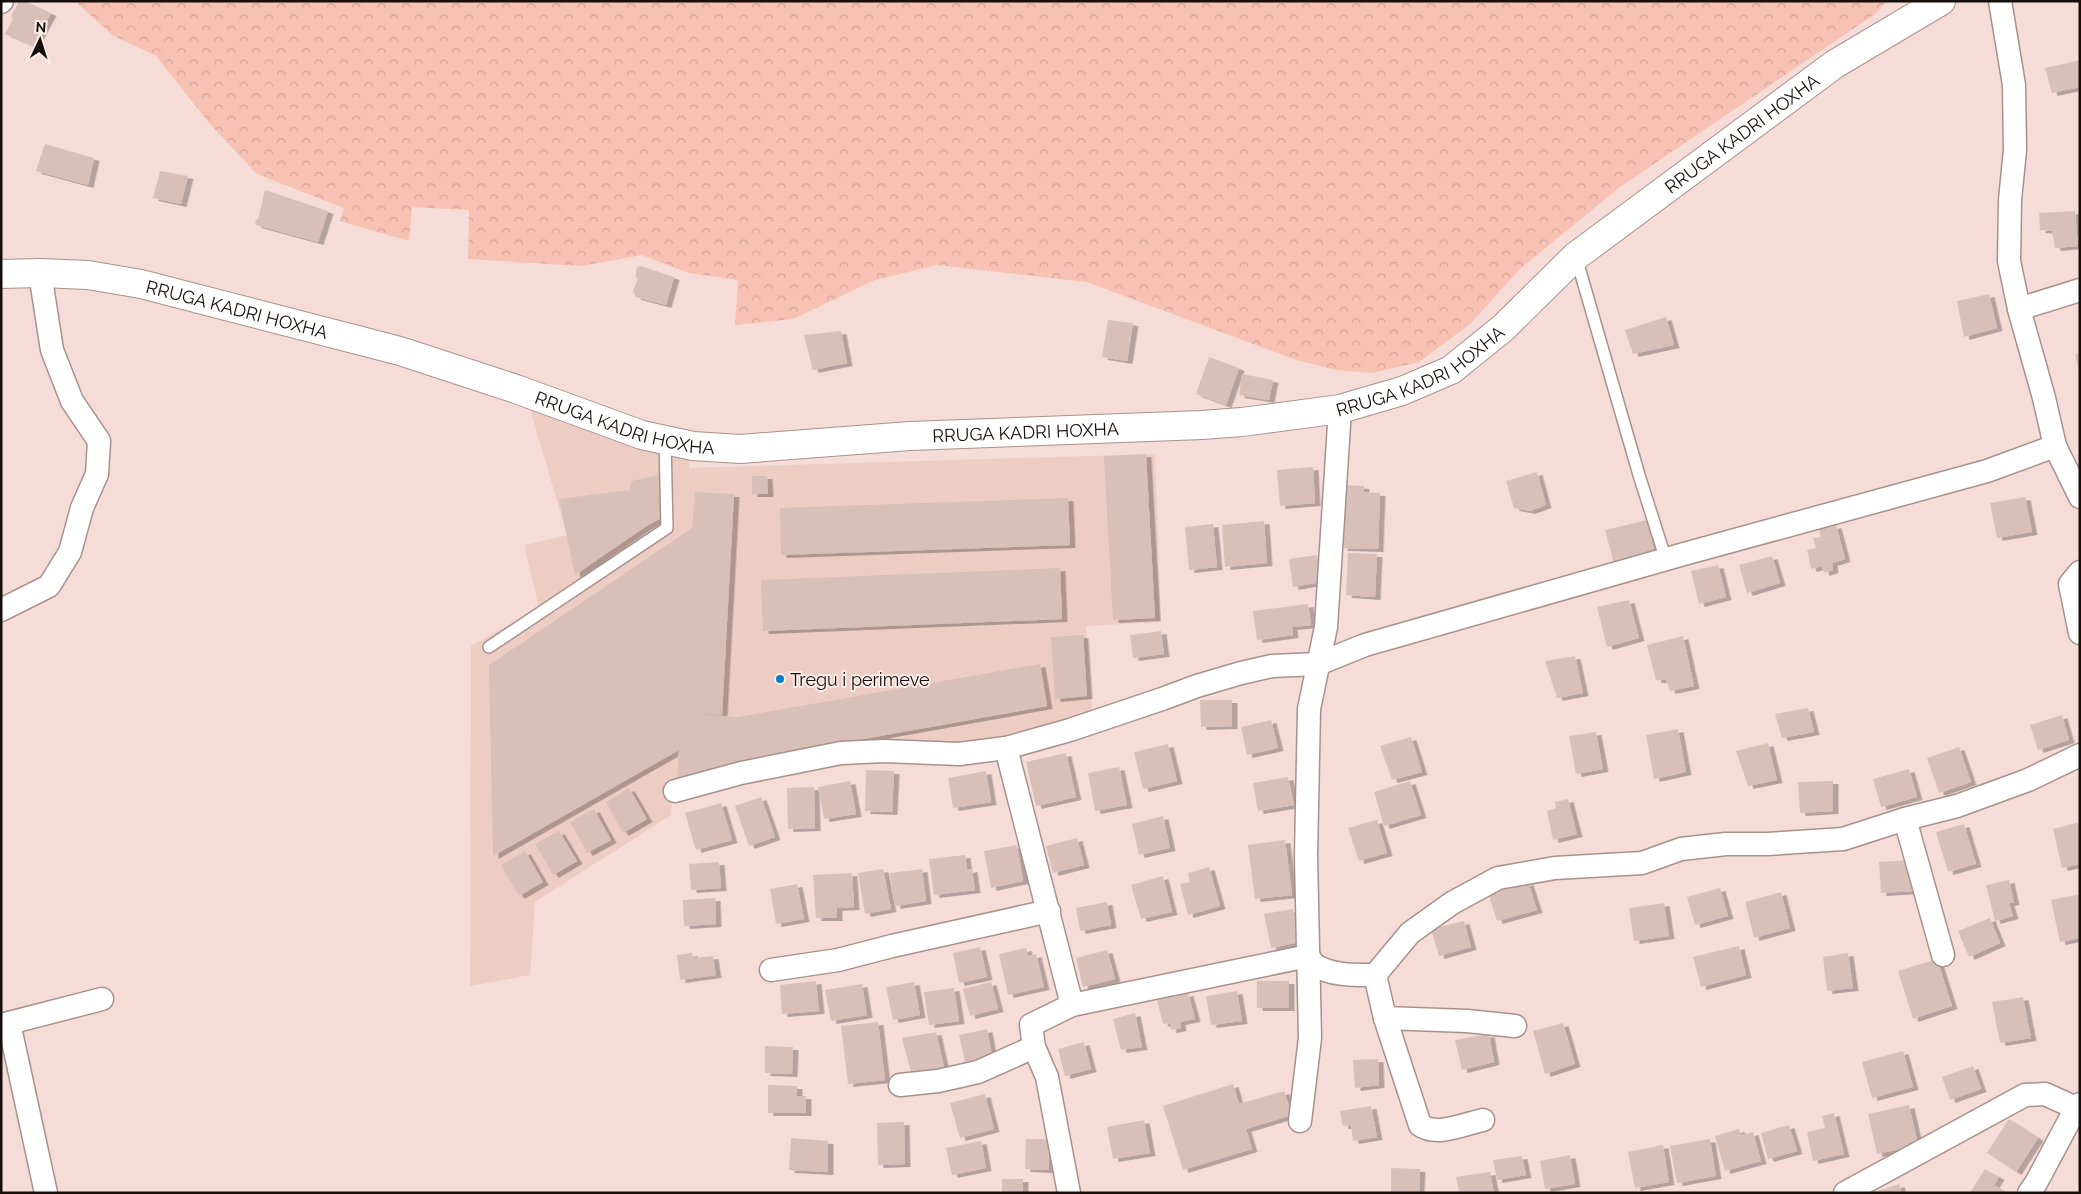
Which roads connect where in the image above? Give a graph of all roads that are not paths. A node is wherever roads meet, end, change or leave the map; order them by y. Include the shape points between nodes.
1 (1941, 1) edge
2 (2000, 1) edge
3 (1576, 256) junction
4 (40, 272) junction
5 (1, 274) edge
6 (2080, 290) edge
7 (2019, 309) junction
8 (1340, 409) junction
9 (665, 441) junction
10 (2055, 446) junction
11 (2080, 498) edge
12 (1666, 560) junction
13 (2080, 572) edge
14 (1, 610) edge
15 (2080, 633) edge
16 (489, 647) dead end
17 (1318, 664) junction
18 (1006, 748) junction
19 (2080, 755) edge
20 (674, 791) dead end
21 (1905, 819) junction
22 (1049, 911) junction
23 (1944, 955) dead end
24 (1308, 956) junction
25 (770, 970) dead end
26 (1375, 975) junction
27 (102, 999) dead end
28 (1072, 1005) junction
29 (1385, 1018) junction
30 (5, 1024) edge
31 (1515, 1026) dead end
32 (1034, 1047) junction
33 (900, 1085) dead end
34 (2078, 1106) edge
35 (1482, 1120) dead end
36 (1300, 1121) dead end
37 (46, 1193) edge
38 (1068, 1193) edge
39 (1845, 1193) edge
40 (2029, 1193) edge

1 - 3 main road, RRUGA KADRI HOXHA via 1835,64
2 - 7 street via 2014,85 2010,261
3 - 8 main road, RRUGA KADRI HOXHA via 1503,328 1451,370 1402,391
3 - 12 lane
4 - 5 main road, RRUGA KADRI HOXHA
4 - 9 main road, RRUGA KADRI HOXHA via 88,275 142,284 400,351 516,389 642,436
4 - 14 street via 52,350 72,402 99,441 97,474 82,508 70,552 48,586
6 - 7 street
7 - 10 street
8 - 9 main road, RRUGA KADRI HOXHA via 1242,422 910,436 740,448
8 - 17 street via 1326,627
9 - 16 lane via 667,528
10 - 11 street
10 - 12 street via 1987,471
12 - 17 street via 1365,645
13 - 15 street via 2070,584
17 - 18 street via 1272,666 1241,673
17 - 24 street via 1309,709
18 - 20 street via 959,754 841,753 740,773
18 - 22 street
19 - 21 street via 2019,783 1956,806
21 - 23 street
21 - 26 street via 1843,839 1681,849 1642,863 1554,868 1498,878 1452,903 1410,933
22 - 25 street via 838,960
22 - 28 street
24 - 26 street via 1315,965 1331,971
24 - 28 street
24 - 36 street via 1310,1038
26 - 29 street
27 - 30 street
28 - 32 street via 1031,1025
29 - 31 street
29 - 35 street via 1420,1125 1428,1130 1439,1130
30 - 37 street
32 - 33 street via 978,1072
32 - 38 street via 1047,1077
34 - 39 street via 2045,1094 2025,1095
34 - 40 street

